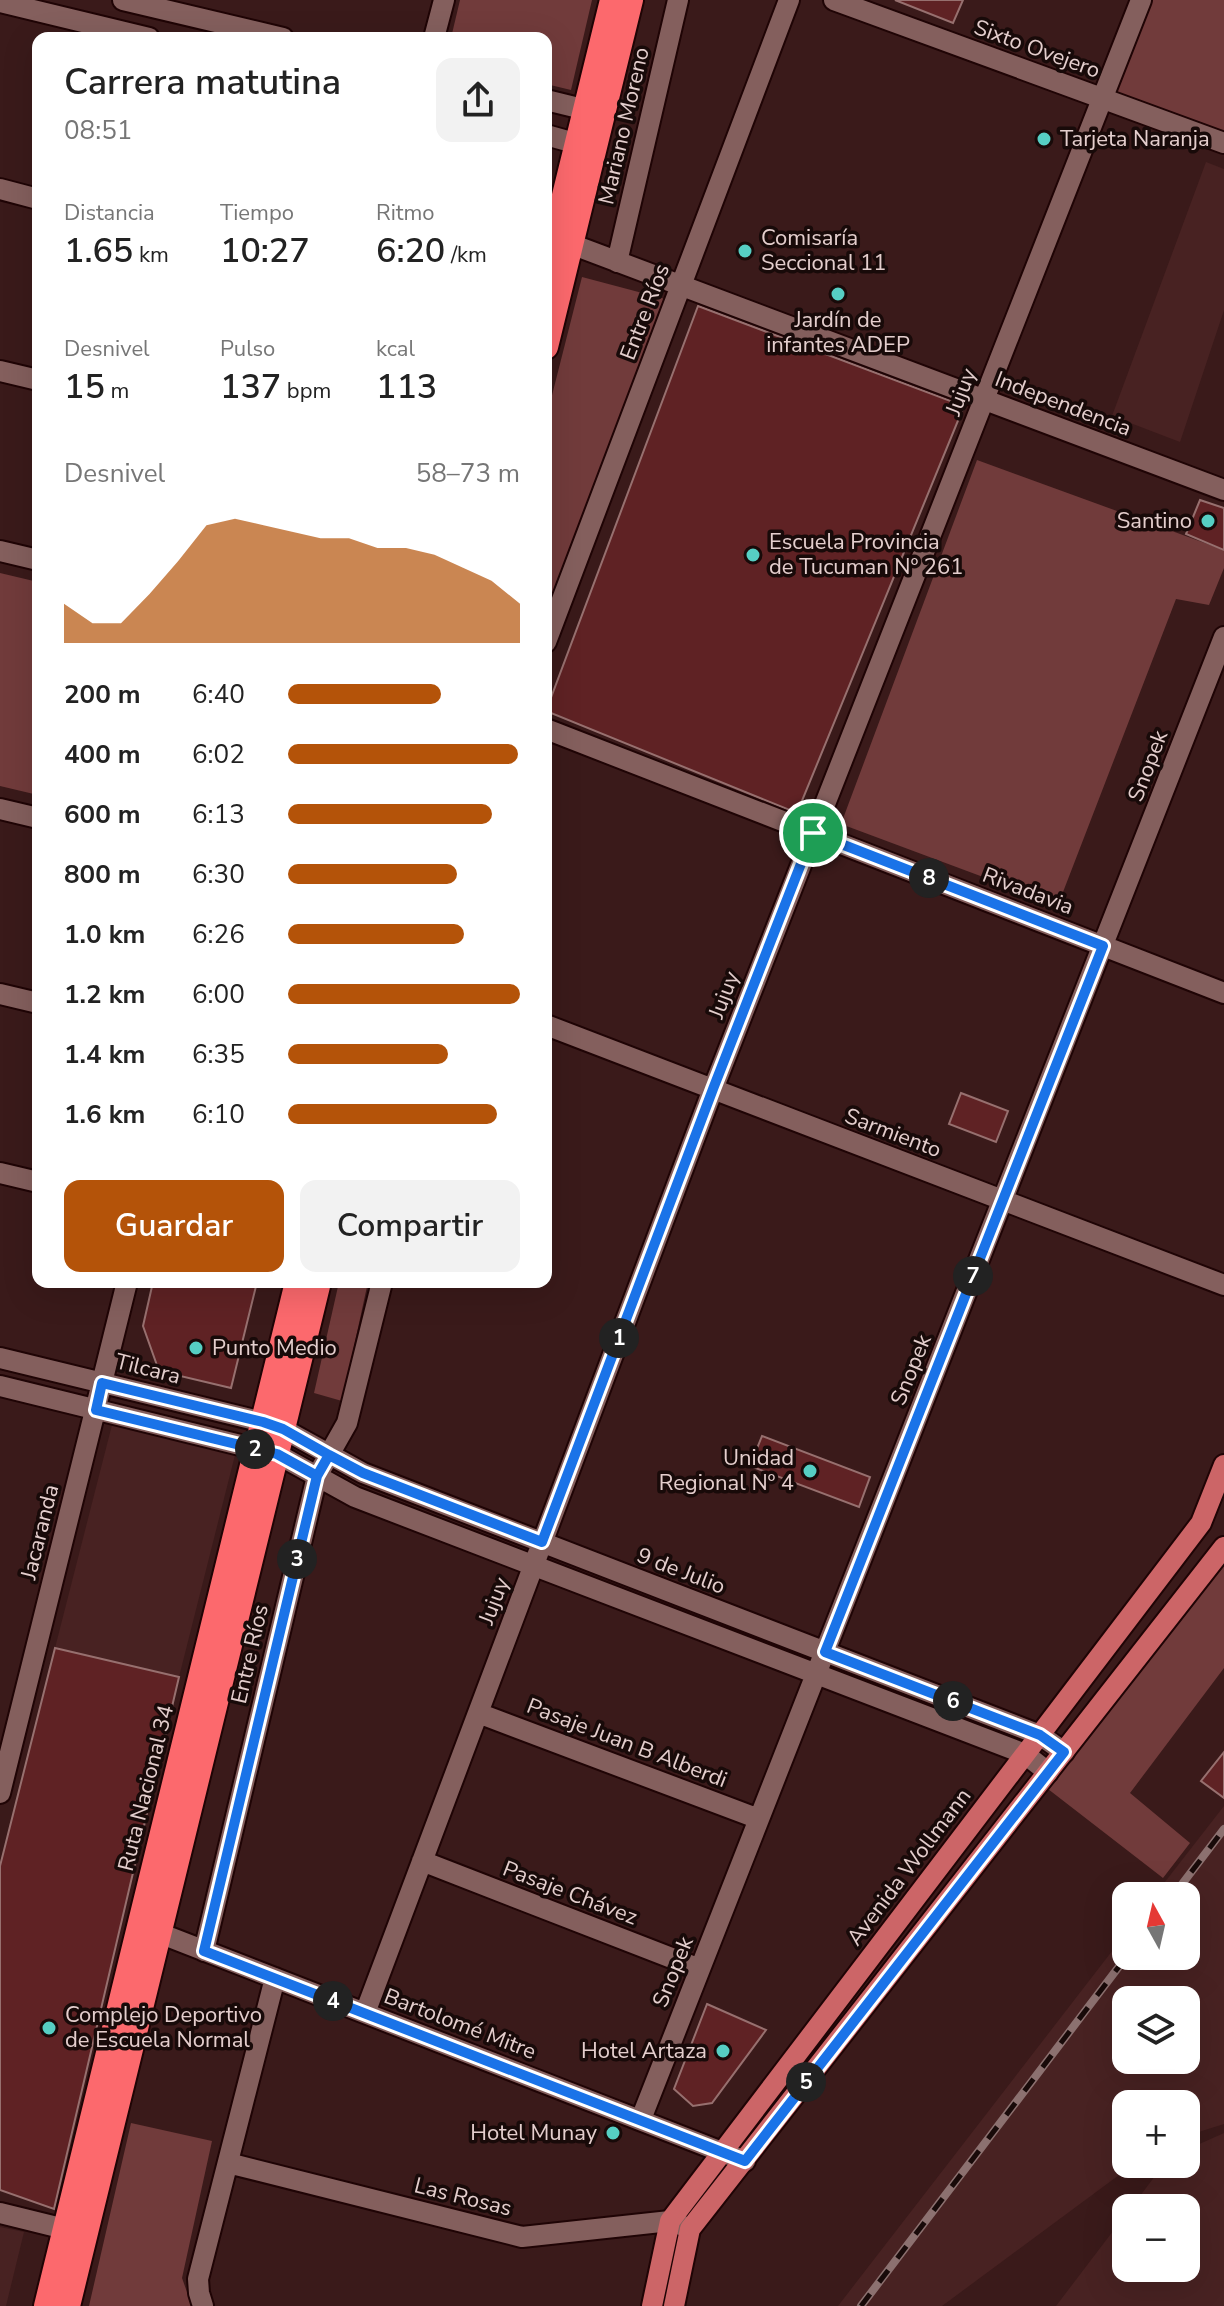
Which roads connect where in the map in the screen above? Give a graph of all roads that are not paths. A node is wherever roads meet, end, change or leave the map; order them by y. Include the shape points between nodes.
1 (123, 0) edge
2 (444, 0) edge
3 (612, 0) edge
4 (631, 0) edge
5 (678, 0) edge
6 (789, 0) edge
7 (834, 0) edge
8 (1141, 0) edge
9 (0, 2) edge
10 (124, 32) edge
11 (258, 32) edge
12 (436, 32) edge
13 (1102, 98) junction
14 (552, 102) edge
15 (594, 112) junction
16 (552, 137) edge
17 (1224, 143) edge
18 (586, 146) junction
19 (0, 189) edge
20 (32, 197) edge
21 (571, 244) junction
22 (552, 251) edge
23 (617, 262) junction
24 (681, 286) junction
25 (552, 322) edge
26 (0, 371) edge
27 (32, 379) edge
28 (983, 400) junction
29 (1224, 490) edge
30 (0, 551) edge
31 (32, 559) edge
32 (552, 626) edge
33 (1224, 637) edge
34 (552, 731) edge
35 (0, 809) edge
36 (32, 817) edge
37 (813, 833) junction
38 (1103, 946) junction
39 (1224, 993) edge
40 (0, 994) edge
41 (32, 1002) edge
42 (552, 1027) edge
43 (713, 1089) junction
44 (0, 1173) edge
45 (32, 1181) edge
46 (1003, 1202) junction
47 (1224, 1285) edge
48 (126, 1288) edge
49 (296, 1288) edge
50 (317, 1288) edge
51 (381, 1288) edge
52 (0, 1358) edge
53 (102, 1383) junction
54 (0, 1386) edge
55 (96, 1410) junction
56 (273, 1426) junction
57 (267, 1452) junction
58 (329, 1455) junction
59 (1224, 1465) edge
60 (317, 1476) junction
61 (542, 1542) junction
62 (1224, 1547) edge
63 (533, 1565) junction
64 (825, 1652) junction
65 (816, 1674) junction
66 (478, 1713) junction
67 (1040, 1735) junction
68 (1064, 1752) junction
69 (1025, 1754) junction
70 (1048, 1772) junction
71 (0, 1793) edge
72 (759, 1819) junction
73 (422, 1861) junction
74 (159, 1933) junction
75 (204, 1951) junction
76 (700, 1969) junction
77 (275, 1978) junction
78 (365, 2013) junction
79 (641, 2119) junction
80 (723, 2152) junction
81 (745, 2161) junction
82 (228, 2163) junction
83 (0, 2213) edge
84 (680, 2225) junction
85 (65, 2229) junction
86 (46, 2306) edge
87 (68, 2306) edge
88 (203, 2306) edge
89 (652, 2306) edge
90 (674, 2306) edge

1 - 11 street
2 - 12 street
3 - 15 highway
4 - 15 highway
5 - 23 street, Mariano Moreno
6 - 24 street, Entre Ríos
7 - 13 street, Sixto Ovejero
8 - 13 street, Jujuy
9 - 10 street
13 - 17 street, Sixto Ovejero
13 - 28 street, Jujuy
14 - 15 street
15 - 18 highway
16 - 18 street
18 - 21 highway
18 - 22 highway
19 - 20 street
21 - 23 street, Independencia
21 - 25 highway
23 - 24 street, Independencia
24 - 28 street, Independencia
24 - 32 street, Entre Ríos
26 - 27 street
28 - 29 street, Independencia
28 - 37 street, Jujuy
30 - 31 street
33 - 38 street, Snopek
34 - 37 street, Rivadavia
35 - 36 street
37 - 38 street, Rivadavia
37 - 43 street, Jujuy
38 - 39 street, Rivadavia
38 - 46 street, Snopek
40 - 41 street
42 - 43 street, Sarmiento
43 - 46 street, Sarmiento
43 - 61 street, Jujuy
44 - 45 street
46 - 47 street, Sarmiento
46 - 64 street, Snopek
48 - 53 street, Jacaranda
49 - 56 highway, Ruta Nacional 34
50 - 56 highway, Ruta Nacional 34
51 - 58 street, Entre Ríos via 347,1423
52 - 53 street, Tilcara
53 - 55 street, Jacaranda
53 - 56 street, Tilcara
54 - 55 street
55 - 57 street
55 - 71 street, Jacaranda
56 - 57 highway, Ruta Nacional 34
56 - 58 street, 9 de Julio
57 - 60 street
57 - 74 highway, Ruta Nacional 34
57 - 85 highway, Ruta Nacional 34
58 - 60 street, Entre Ríos
58 - 61 street, 9 de Julio
59 - 67 main road, Avenida Wollmann via 1201,1523
60 - 63 street via 355,1497
60 - 75 street, Entre Ríos
61 - 63 street, Jujuy
61 - 64 street, 9 de Julio
62 - 68 main road, Avenida Wollmann
63 - 65 street
63 - 66 street, Jujuy
64 - 65 street, Snopek
64 - 67 street, 9 de Julio
65 - 69 street
65 - 72 street, Snopek
66 - 72 street, Pasaje Juan B Alberdi
66 - 73 street, Jujuy
67 - 68 street, 9 de Julio
67 - 69 main road, Avenida Wollmann
68 - 70 main road, Avenida Wollmann
69 - 70 street
69 - 80 main road, Avenida Wollmann
70 - 81 main road, Avenida Wollmann
72 - 76 street, Snopek
73 - 76 street, Pasaje Chávez
73 - 78 street, Jujuy
74 - 75 street, Bartolomé Mitre
74 - 87 highway, Ruta Nacional 34
75 - 77 street, Bartolomé Mitre
76 - 79 street, Snopek
77 - 78 street, Bartolomé Mitre
77 - 82 street
78 - 79 street, Bartolomé Mitre
79 - 80 street, Bartolomé Mitre
80 - 81 street, Bartolomé Mitre
80 - 84 main road, Avenida Wollmann
81 - 84 main road, Avenida Wollmann
82 - 84 street, Las Rosas via 522,2237
82 - 88 street via 198,2279
83 - 85 street
84 - 89 main road, Avenida Wollmann
84 - 90 main road, Avenida Wollmann
85 - 86 highway, Ruta Nacional 34

